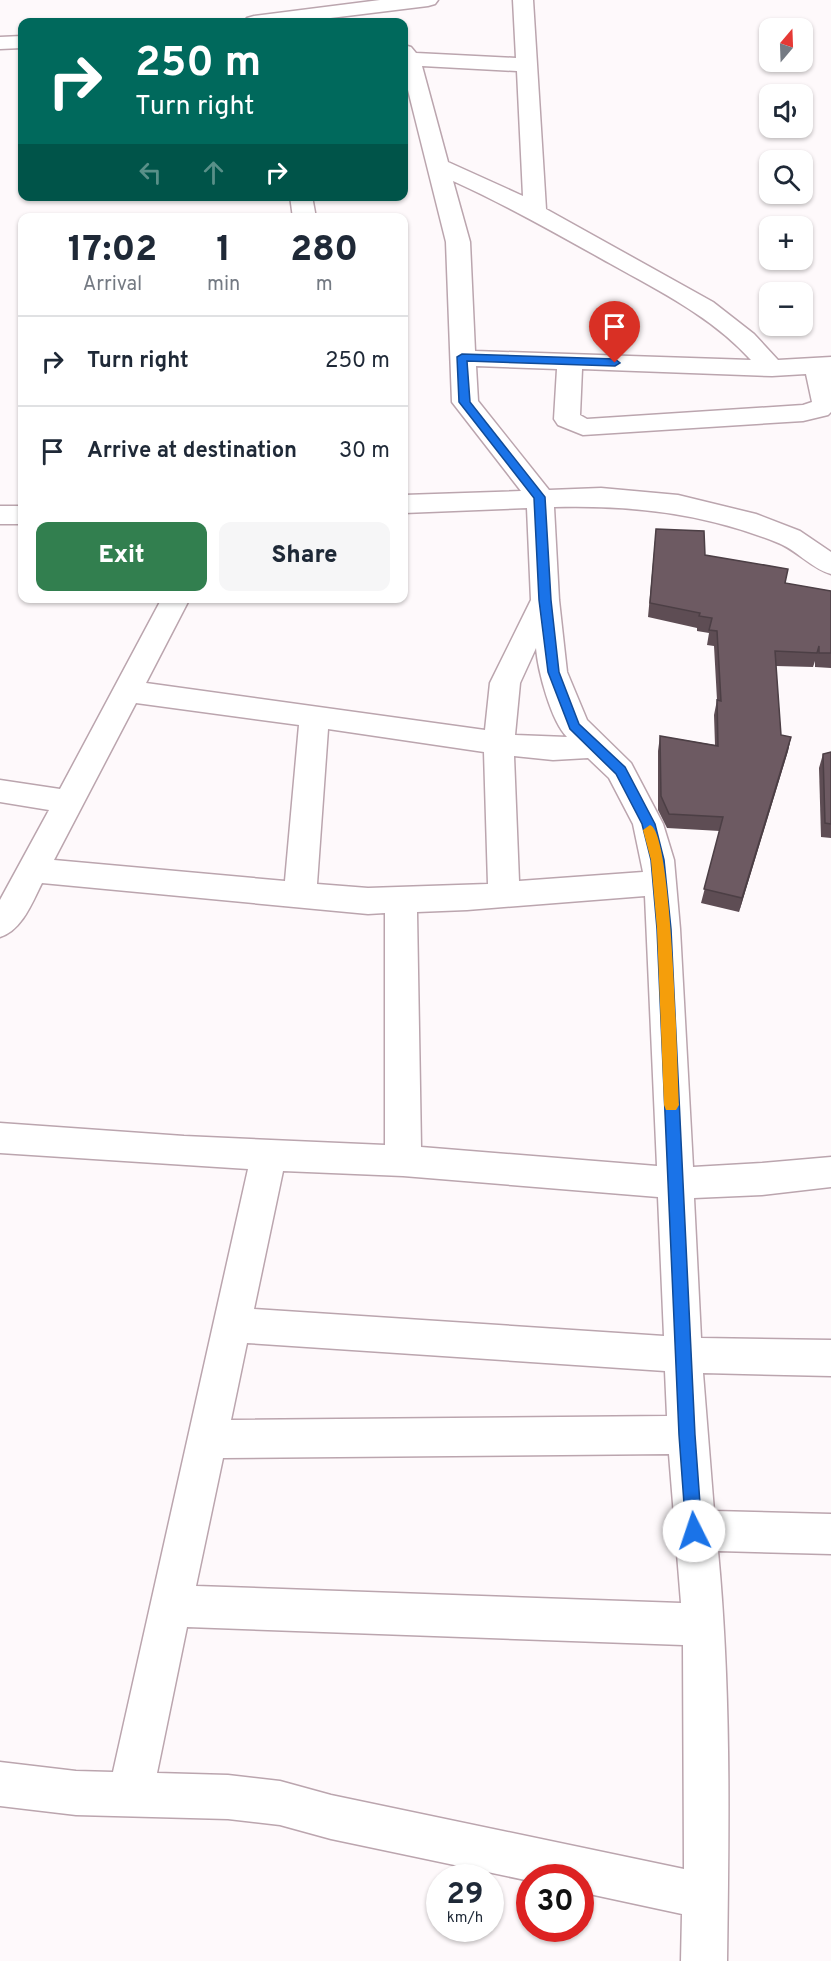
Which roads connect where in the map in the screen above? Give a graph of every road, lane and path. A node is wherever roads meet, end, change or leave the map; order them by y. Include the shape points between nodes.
1 (281, 0) edge
2 (428, 0) edge
3 (523, 0) edge
4 (358, 9) junction
5 (288, 18) edge
6 (306, 18) edge
7 (370, 18) edge
8 (18, 42) edge
9 (0, 43) edge
10 (408, 55) edge
11 (408, 59) edge
12 (526, 65) junction
13 (438, 166) junction
14 (535, 212) junction
15 (462, 357) junction
16 (570, 361) junction
17 (824, 366) edge
18 (772, 368) junction
19 (540, 497) junction
20 (408, 504) edge
21 (0, 515) edge
22 (18, 515) edge
23 (831, 565) edge
24 (545, 600) junction
25 (173, 603) edge
26 (127, 691) junction
27 (314, 716) junction
28 (499, 743) junction
29 (596, 746) junction
30 (0, 791) edge
31 (68, 802) junction
32 (32, 870) junction
33 (659, 883) junction
34 (300, 895) junction
35 (504, 895) junction
36 (401, 900) junction
37 (0, 924) edge
38 (0, 1138) edge
39 (269, 1155) junction
40 (403, 1161) junction
41 (831, 1172) edge
42 (675, 1183) junction
43 (232, 1325) junction
44 (684, 1355) junction
45 (831, 1358) edge
46 (687, 1435) junction
47 (207, 1439) junction
48 (694, 1531) junction
49 (831, 1534) edge
50 (172, 1606) junction
51 (704, 1625) junction
52 (0, 1784) edge
53 (130, 1795) junction
54 (705, 1896) junction
55 (704, 1961) edge

1 - 5 street
2 - 4 street
3 - 12 street
4 - 6 street
4 - 7 street
8 - 9 street
10 - 12 street
11 - 13 street
12 - 14 street
13 - 14 street
13 - 15 street via 458,242
14 - 18 street via 705,307 745,339
15 - 16 street
15 - 19 street via 465,402
16 - 17 street via 567,420 583,427 819,409 825,404
16 - 18 street
17 - 18 street
19 - 20 street
19 - 23 street via 601,496 667,503 735,518 790,537
19 - 24 street
21 - 22 street
24 - 28 street via 505,683
24 - 29 street via 554,672 574,726
25 - 26 street
26 - 27 street
26 - 31 street
27 - 28 street
27 - 34 street
28 - 29 street via 526,748
28 - 35 street
29 - 33 street via 620,771 648,824 658,860
30 - 31 street
31 - 32 street
32 - 34 street
32 - 37 street
33 - 35 street
33 - 42 street
34 - 36 street
35 - 36 street
36 - 40 street
38 - 39 street
39 - 40 street
39 - 43 street
40 - 42 street
41 - 42 street
42 - 44 street
43 - 44 street
43 - 47 street
44 - 45 street
44 - 46 street
46 - 47 street
46 - 48 street
47 - 50 street
48 - 49 street
48 - 51 street
50 - 51 street
50 - 53 street
51 - 54 street
52 - 53 street
53 - 54 street via 228,1797 280,1803
54 - 55 street

